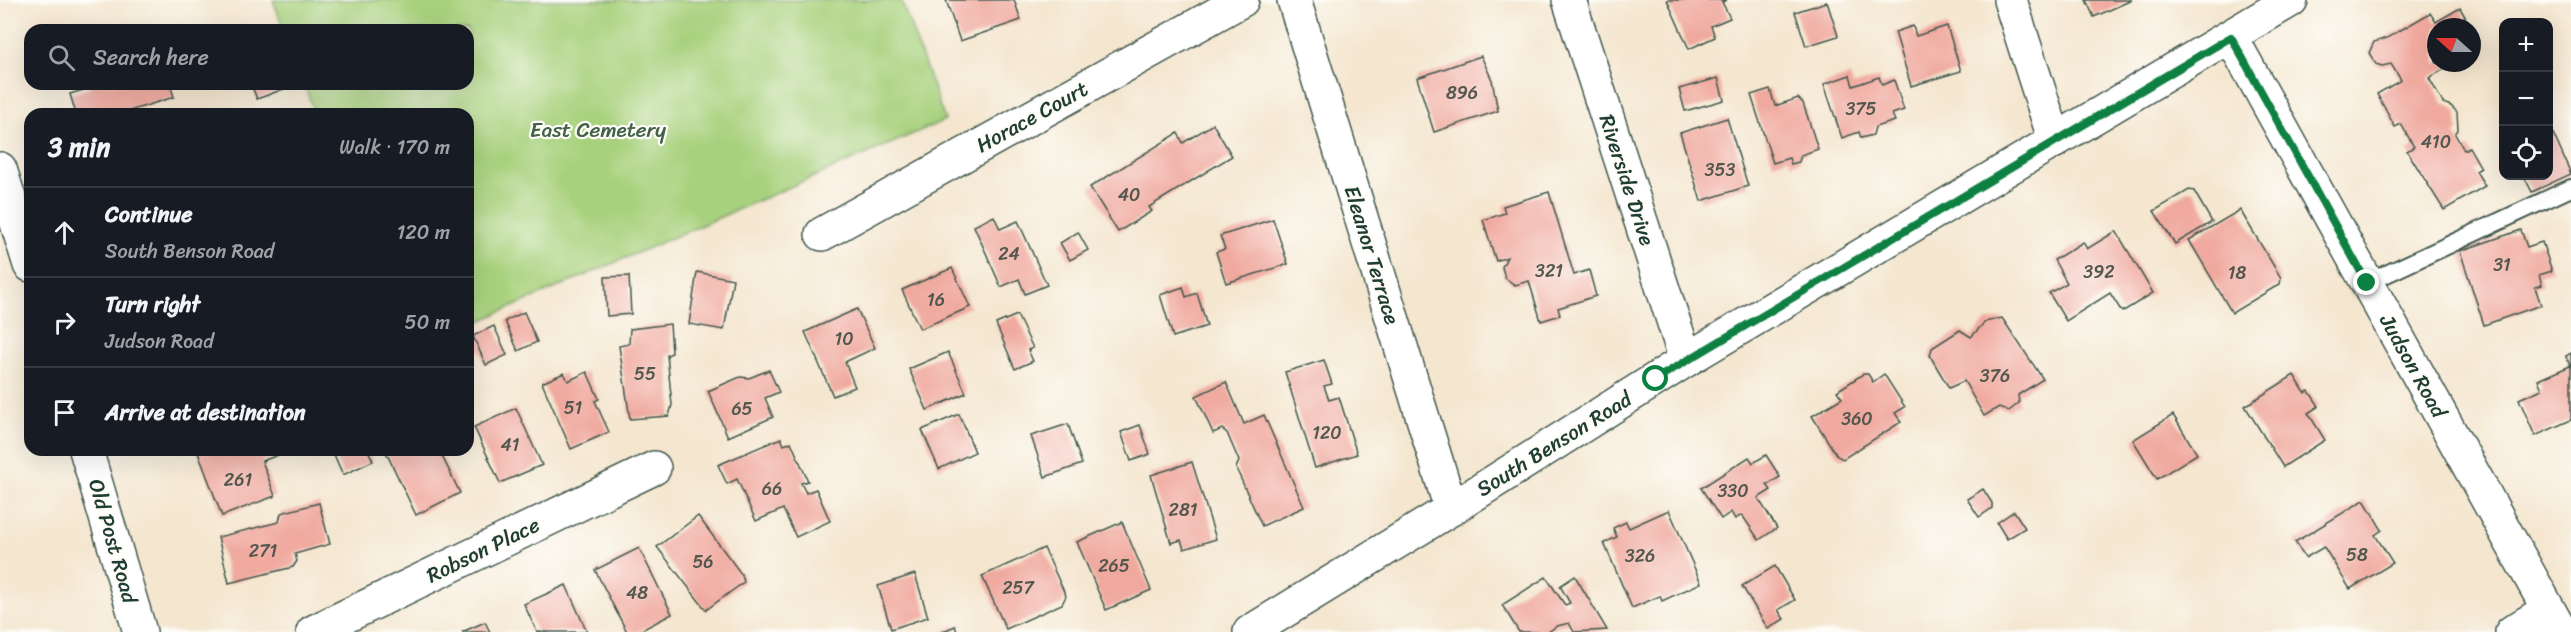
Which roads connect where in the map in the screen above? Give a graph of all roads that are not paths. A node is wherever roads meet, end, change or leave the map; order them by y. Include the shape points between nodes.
1 (1242, 0) edge
2 (1294, 0) edge
3 (1569, 0) edge
4 (2010, 0) edge
5 (2291, 0) edge
6 (2231, 37) junction
7 (2055, 141) junction
8 (0, 169) edge
9 (2571, 188) edge
10 (822, 234) dead end
11 (24, 246) edge
12 (2367, 283) junction
13 (1686, 360) junction
14 (88, 456) edge
15 (654, 468) dead end
16 (1450, 509) junction
17 (2554, 621) edge
18 (140, 632) edge
19 (313, 632) edge
20 (1250, 632) edge
21 (2512, 632) edge

1 - 10 street, Horace Court
2 - 16 street, Eleanor Terrace
3 - 13 street, Riverside Drive
4 - 7 street
5 - 6 street, South Benson Road
6 - 7 street, South Benson Road
6 - 12 street, Judson Road
7 - 13 street, South Benson Road
8 - 11 street
9 - 12 lane
12 - 17 street, Judson Road
13 - 16 street, South Benson Road
14 - 18 street, Old Post Road
15 - 19 street, Robson Place
16 - 20 street, South Benson Road
17 - 21 street

